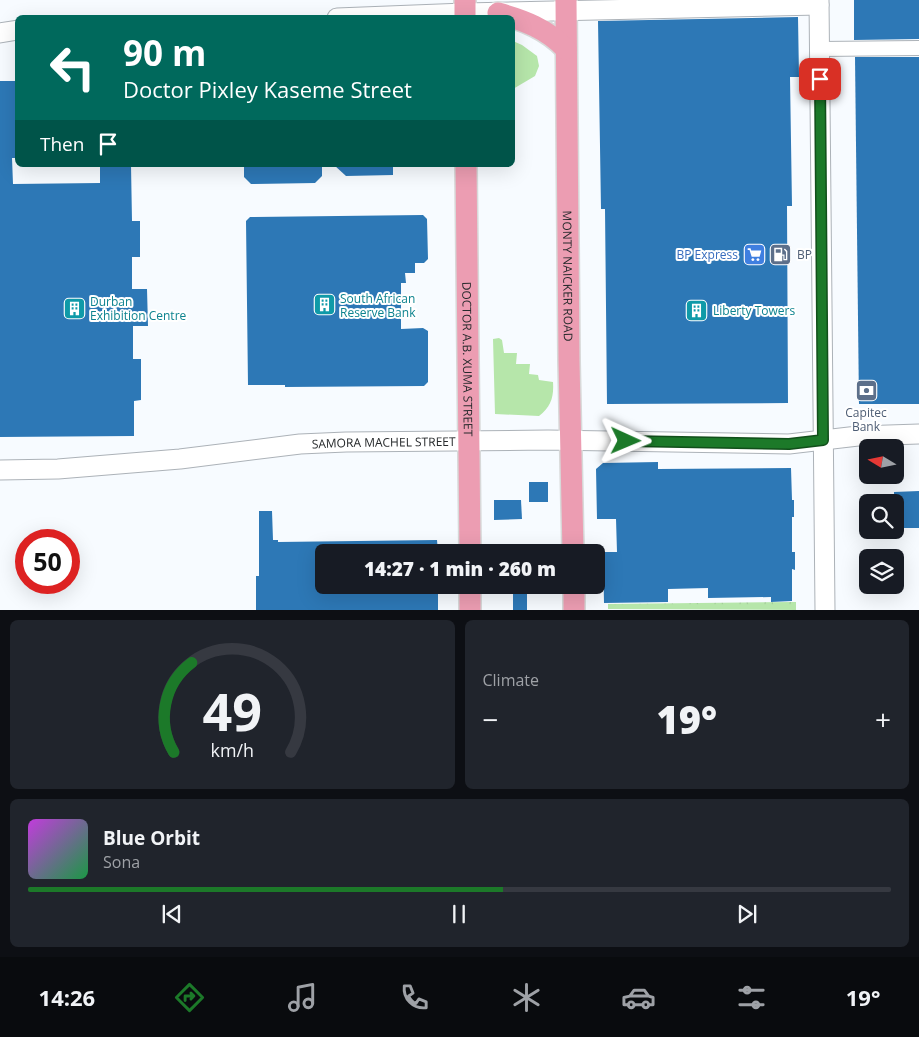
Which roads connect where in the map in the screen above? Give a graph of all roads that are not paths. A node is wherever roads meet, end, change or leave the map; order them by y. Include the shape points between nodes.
1 (819, 3) edge
2 (695, 4) edge
3 (566, 6) edge
4 (465, 10) edge
5 (498, 13) junction
6 (384, 15) edge
7 (504, 15) edge
8 (515, 18) edge
9 (15, 30) edge
10 (0, 32) edge
11 (919, 48) edge
12 (566, 49) junction
13 (820, 49) junction
14 (466, 167) edge
15 (919, 434) edge
16 (571, 440) junction
17 (823, 440) junction
18 (470, 442) junction
19 (0, 470) edge
20 (470, 544) edge
21 (573, 544) edge
22 (470, 594) edge
23 (574, 594) edge
24 (470, 610) edge
25 (574, 610) edge
26 (825, 610) edge

1 - 2 main road
1 - 13 main road
2 - 3 main road
3 - 5 main road
3 - 12 main road, MONTY NAICKER ROAD
4 - 5 main road
4 - 6 main road
5 - 7 main road
8 - 12 main road via 546,32
9 - 10 main road
11 - 13 street
12 - 16 main road, MONTY NAICKER ROAD
13 - 17 main road
14 - 18 main road, DOCTOR A.B. XUMA STREET
15 - 17 main road, SAMORA MACHEL STREET
16 - 17 main road, SAMORA MACHEL STREET via 789,444
16 - 18 main road, SAMORA MACHEL STREET
16 - 21 main road, MONTY NAICKER ROAD
17 - 26 main road
18 - 19 main road, SAMORA MACHEL STREET via 300,444 58,469
18 - 20 main road, DOCTOR A.B. XUMA STREET
22 - 24 main road
23 - 25 main road

